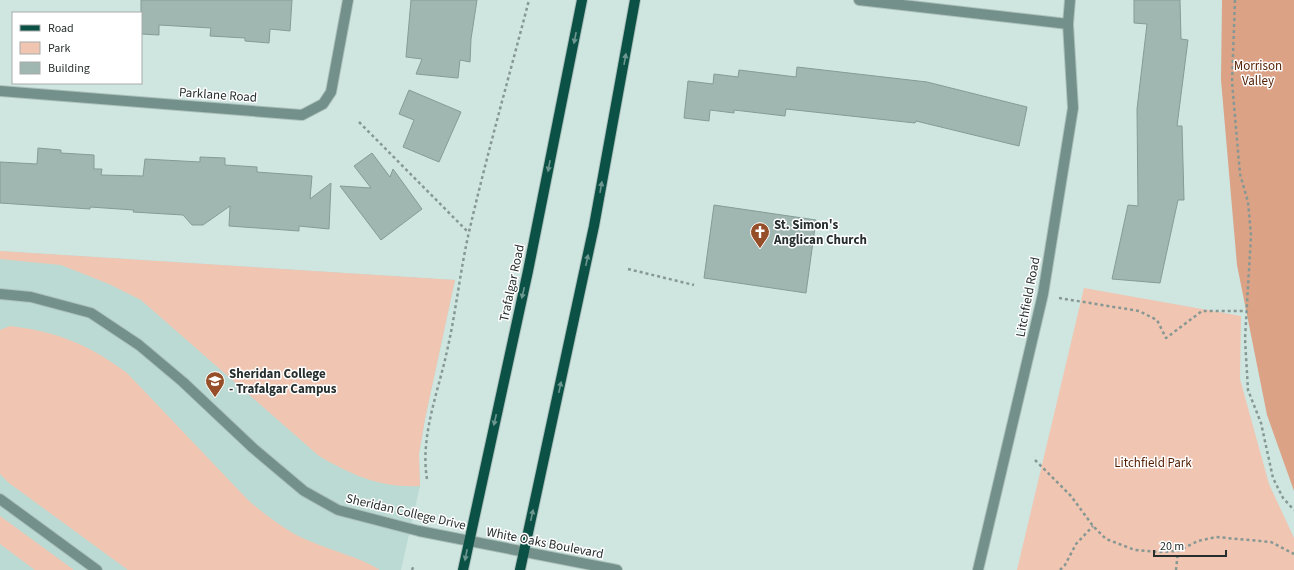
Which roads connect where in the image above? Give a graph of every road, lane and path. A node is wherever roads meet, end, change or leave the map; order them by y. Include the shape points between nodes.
1 (348, 0) edge
2 (529, 0) edge
3 (582, 0) edge
4 (635, 0) edge
5 (859, 0) edge
6 (1070, 0) edge
7 (1235, 0) edge
8 (1068, 24) junction
9 (0, 91) edge
10 (359, 122) dead end
11 (469, 232) junction
12 (628, 269) dead end
13 (694, 285) dead end
14 (0, 294) edge
15 (1043, 294) junction
16 (1246, 311) junction
17 (1034, 460) dead end
18 (428, 479) dead end
19 (0, 499) edge
20 (1294, 510) edge
21 (1093, 526) junction
22 (468, 540) junction
23 (1178, 551) junction
24 (524, 553) junction
25 (1294, 554) edge
26 (414, 565) dead end
27 (97, 570) edge
28 (412, 570) edge
29 (463, 570) edge
30 (520, 570) edge
31 (617, 570) edge
32 (978, 570) edge
33 (1060, 570) edge
34 (1176, 570) edge

1 - 9 street, Parklane Road via 331,92 323,104 302,115
2 - 11 path
3 -> 22 main road, Trafalgar Road via 528,271
24 -> 4 main road via 594,226
5 - 8 street
6 - 8 street, Litchfield Road
7 - 16 path via 1232,82 1240,174 1248,202 1251,235
8 - 15 street, Litchfield Road via 1073,108
10 - 11 path
11 - 18 path via 425,450
12 - 13 path
14 - 22 street, Sheridan College Drive via 31,297 91,313 139,345 304,491 338,510 419,531
15 - 16 path via 1139,311 1157,320 1166,338 1202,311
15 - 32 street, Litchfield Road
16 - 20 path via 1248,390 1261,423 1273,478 1282,498
17 - 21 path via 1071,496
19 - 27 street
21 - 23 path via 1106,539 1135,550
21 - 33 path via 1076,544
22 - 24 street, White Oaks Boulevard
22 -> 29 main road, Trafalgar Road
23 - 25 path via 1198,541 1216,537 1271,542
23 - 34 path
24 - 30 main road
24 - 31 street, White Oaks Boulevard
26 - 28 path

